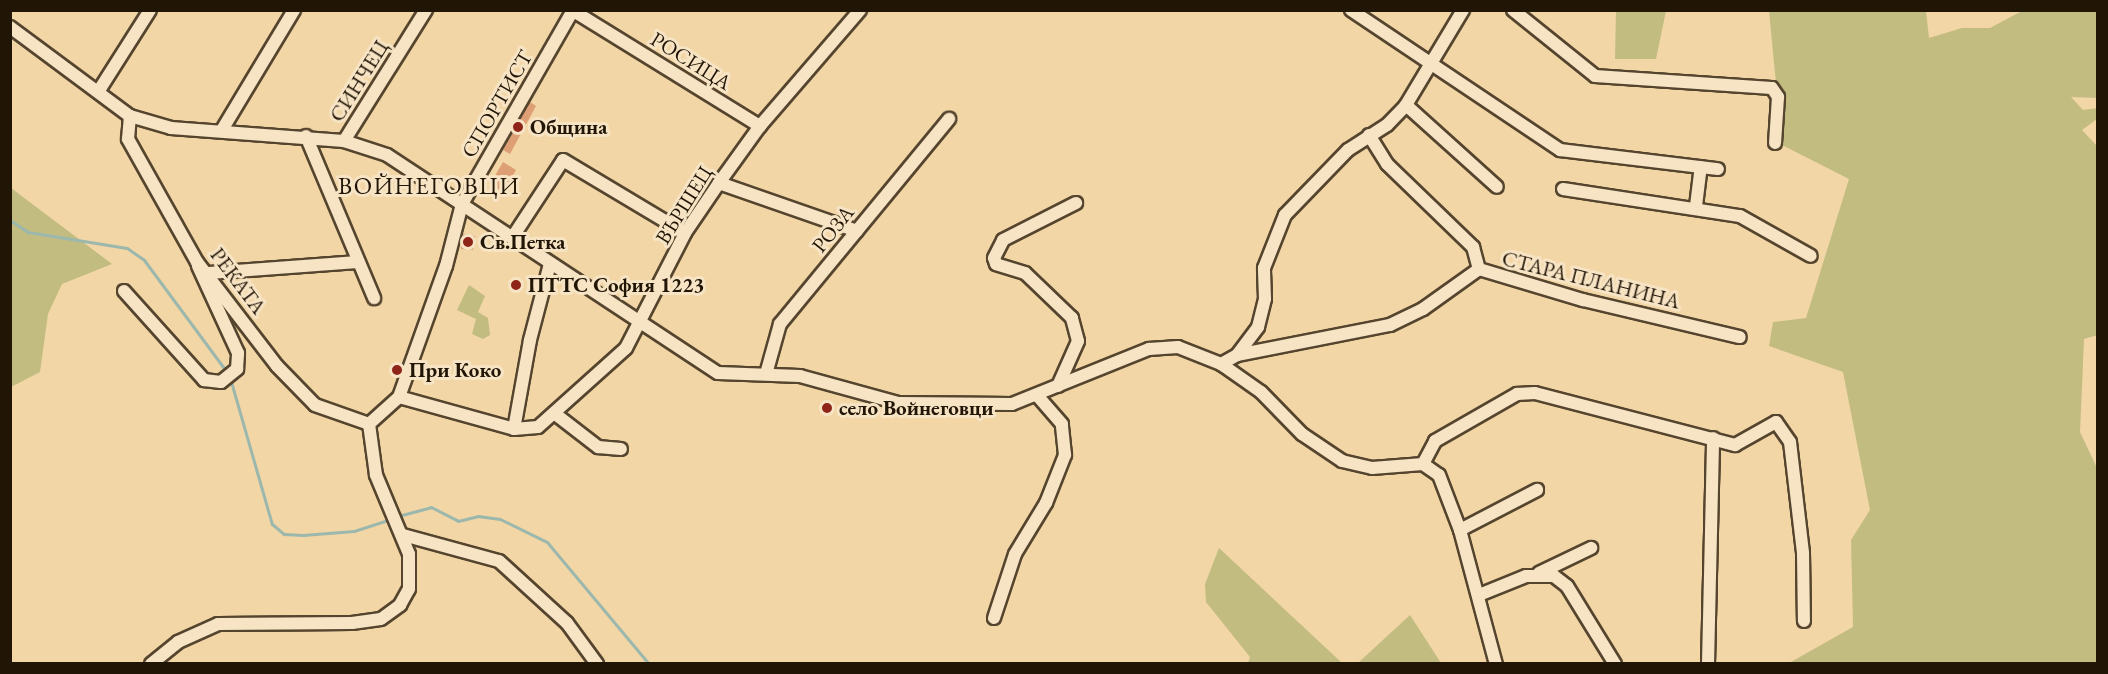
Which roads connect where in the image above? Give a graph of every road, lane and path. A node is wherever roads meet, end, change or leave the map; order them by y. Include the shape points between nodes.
1 (150, 10) edge
2 (294, 10) edge
3 (426, 10) edge
4 (860, 10) edge
5 (1350, 10) edge
6 (1463, 10) edge
7 (1513, 10) edge
8 (573, 11) edge
9 (10, 27) edge
10 (1432, 68) junction
11 (98, 92) junction
12 (1406, 105) junction
13 (130, 116) junction
14 (949, 119) dead end
15 (760, 126) junction
16 (222, 130) junction
17 (1369, 135) junction
18 (306, 136) junction
19 (344, 141) junction
20 (1775, 143) dead end
21 (1701, 167) junction
22 (1718, 170) dead end
23 (719, 183) junction
24 (1497, 187) dead end
25 (1563, 189) dead end
26 (1076, 203) dead end
27 (462, 204) junction
28 (1696, 206) junction
29 (856, 231) junction
30 (685, 233) junction
31 (512, 238) junction
32 (1811, 256) dead end
33 (197, 262) junction
34 (358, 262) junction
35 (550, 264) junction
36 (1479, 269) junction
37 (209, 273) junction
38 (124, 291) dead end
39 (374, 298) dead end
40 (641, 326) junction
41 (1740, 337) dead end
42 (1237, 355) junction
43 (1221, 364) junction
44 (765, 374) junction
45 (1058, 386) junction
46 (1038, 396) junction
47 (399, 397) junction
48 (554, 413) junction
49 (369, 424) junction
50 (514, 429) junction
51 (1713, 438) junction
52 (621, 449) dead end
53 (1423, 464) junction
54 (1537, 490) dead end
55 (1460, 530) junction
56 (403, 535) junction
57 (1591, 548) dead end
58 (1539, 573) junction
59 (1479, 595) junction
60 (994, 618) dead end
61 (1804, 621) dead end
62 (151, 663) edge
63 (597, 663) edge
64 (1496, 663) edge
65 (1615, 663) edge
66 (1708, 663) edge

1 - 11 street
2 - 16 street
3 - 19 street, СИНЧЕЦ
4 - 15 street, ВЪРШЕЦ
5 - 10 street
6 - 10 street
7 - 20 street via 1595,76 1643,83 1772,88 1778,97
8 - 15 street, РОСИЦА
8 - 27 street, СПОРТИСТ
9 - 11 street
10 - 12 street
10 - 21 street via 1560,150
11 - 13 street
12 - 17 street
12 - 24 street
13 - 16 street via 171,128
13 - 33 street, РЕКАТА via 128,139
14 - 29 street, РОЗА
15 - 23 street, ВЪРШЕЦ
16 - 18 street
17 - 36 street via 1387,164 1473,247
17 - 42 street via 1348,150 1285,215 1264,268 1263,312
18 - 19 street
18 - 34 street
19 - 27 street via 387,155
21 - 22 street
21 - 28 street
23 - 29 street
23 - 30 street, ВЪРШЕЦ
25 - 28 street via 1597,197
26 - 45 street via 1003,240 994,258 996,264 1024,273 1075,323 1078,341
27 - 31 street
27 - 47 street, СПОРТИСТ via 446,266
28 - 32 street via 1740,216
29 - 44 street, РОЗА via 780,324
30 - 31 street via 563,160
30 - 40 street, ВЪРШЕЦ
31 - 35 street
33 - 37 street, РЕКАТА
33 - 38 street via 238,353 226,378 204,380
34 - 37 street
34 - 39 street
35 - 40 street
35 - 50 street via 530,340
36 - 41 street, СТАРА ПЛАНИНА via 1582,300
36 - 42 street, СТАРА ПЛАНИНА via 1423,309 1390,326
37 - 49 street, РЕКАТА via 294,386 324,411
40 - 44 street via 718,373
40 - 48 street, ВЪРШЕЦ via 619,355
42 - 43 street
43 - 45 street via 1178,347 1149,349
43 - 53 street via 1261,392 1302,434 1342,461 1372,468
44 - 46 street via 800,376 898,403 1012,404
45 - 46 street
46 - 60 street via 1062,424 1065,455 1046,503 1015,554
47 - 49 street, СПОРТИСТ
47 - 50 street
48 - 50 street, ВЪРШЕЦ via 533,431
48 - 52 street via 598,447
49 - 56 street via 376,475
51 - 53 street via 1535,393 1517,394 1435,441
51 - 61 street via 1739,444 1769,423 1782,425 1786,432 1799,507
51 - 66 street
53 - 55 street via 1438,475
54 - 55 street
55 - 59 street
56 - 62 street via 410,563 409,589 400,605 381,619 352,623 218,624 178,642
56 - 63 street via 499,561 567,623
57 - 58 street
58 - 59 street
58 - 65 street via 1554,576 1567,586
59 - 64 street

